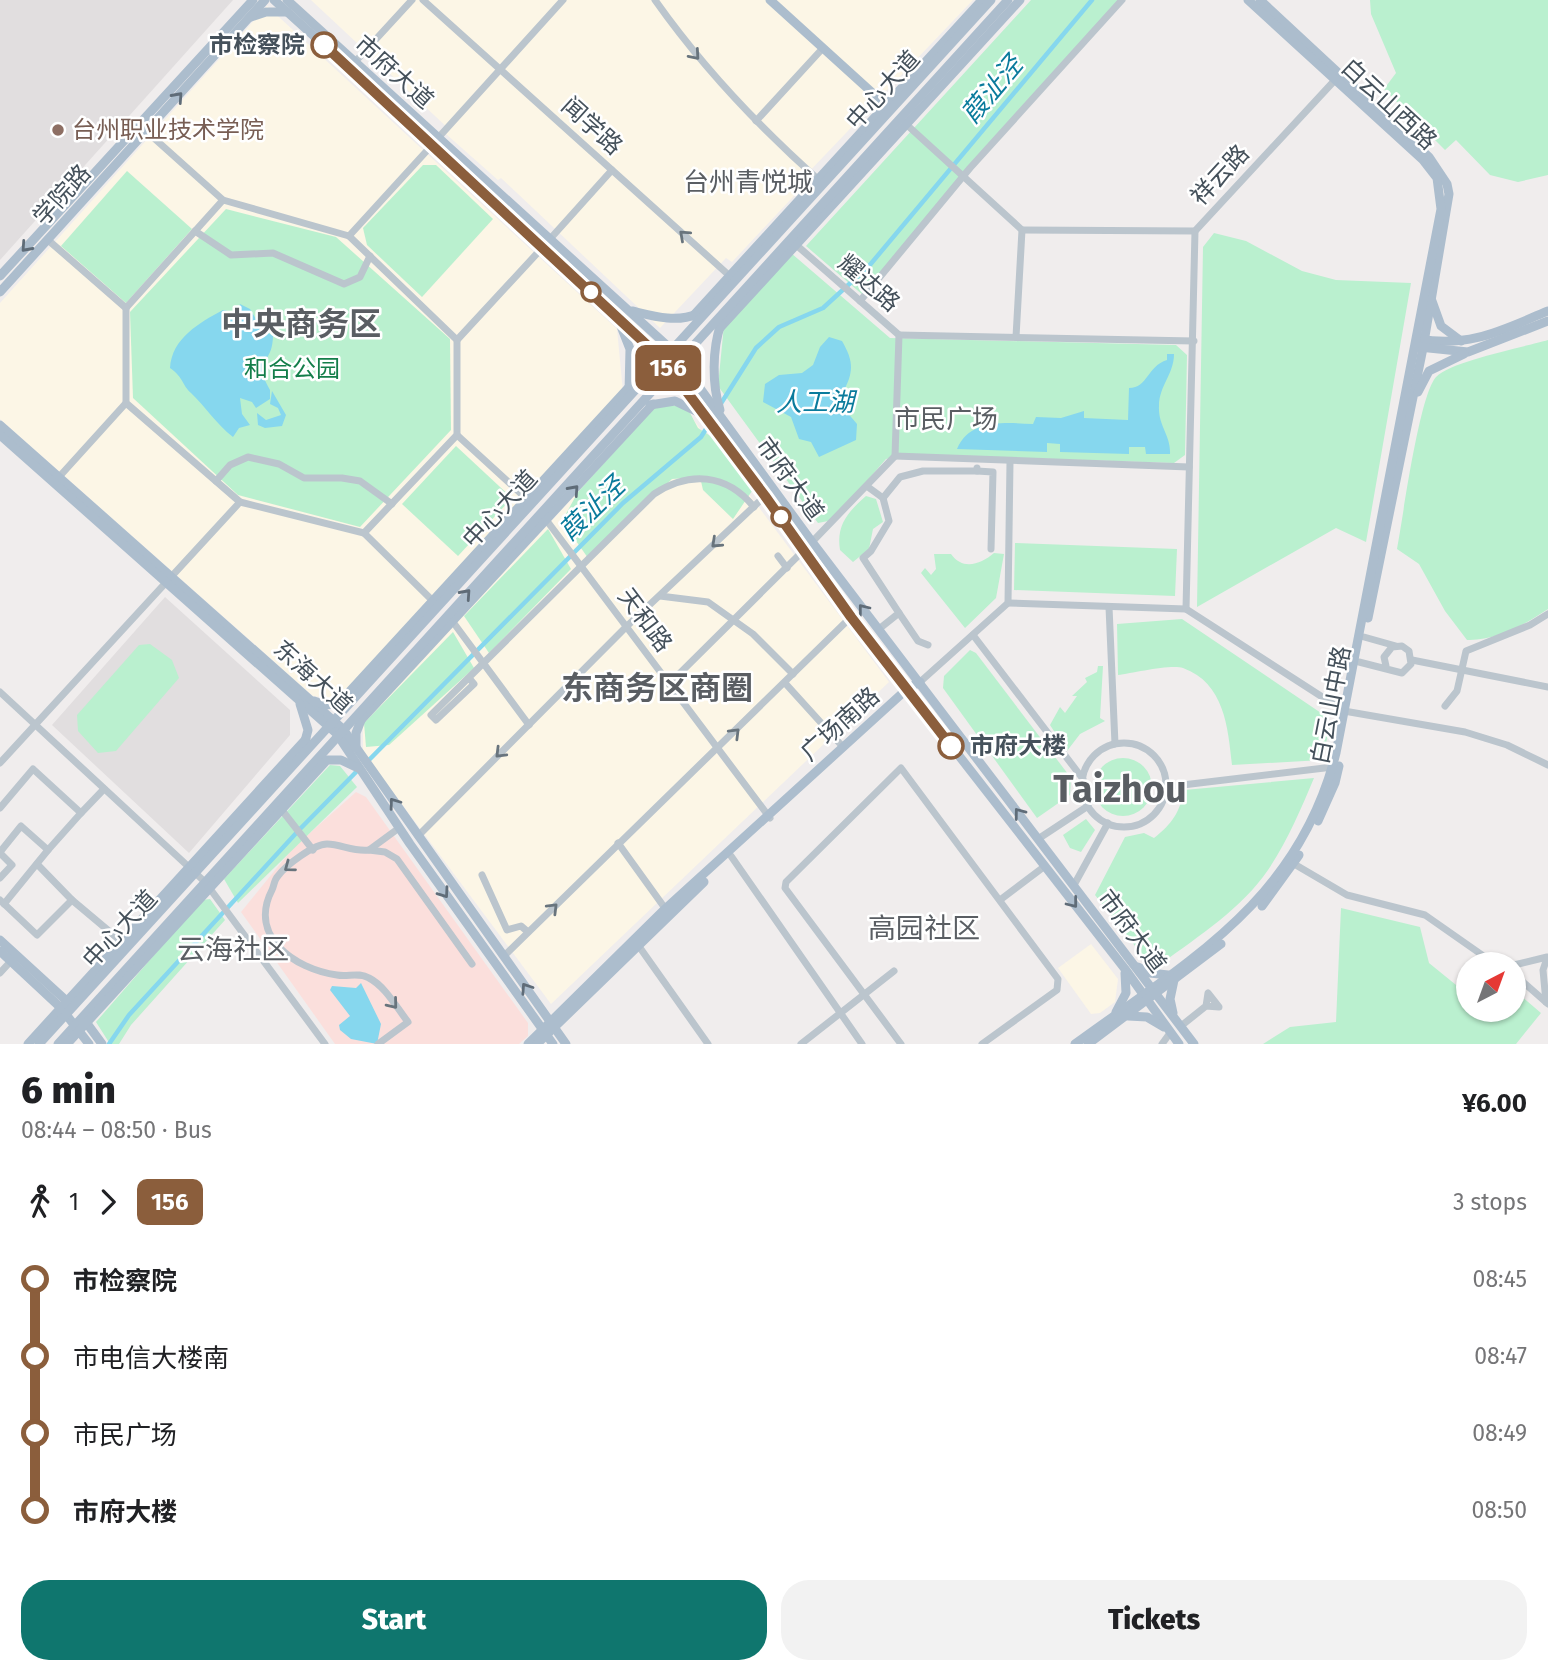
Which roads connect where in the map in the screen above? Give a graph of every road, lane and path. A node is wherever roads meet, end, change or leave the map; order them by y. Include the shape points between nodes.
1 (245, 0) edge
2 (253, 0) edge
3 (265, 0) edge
4 (274, 0) edge
5 (286, 0) edge
6 (293, 0) edge
7 (412, 0) edge
8 (423, 0) edge
9 (563, 0) edge
10 (655, 0) edge
11 (770, 0) edge
12 (982, 0) edge
13 (991, 0) edge
14 (1008, 0) edge
15 (1020, 0) edge
16 (1122, 0) edge
17 (1248, 0) edge
18 (1260, 0) edge
19 (298, 10) junction
20 (287, 12) junction
21 (238, 16) junction
22 (249, 18) junction
23 (823, 48) junction
24 (355, 62) junction
25 (500, 69) junction
26 (1335, 80) junction
27 (888, 107) junction
28 (756, 121) junction
29 (904, 121) junction
30 (146, 131) junction
31 (436, 141) junction
32 (612, 170) junction
33 (962, 175) junction
34 (821, 181) junction
35 (223, 200) junction
36 (1022, 230) junction
37 (195, 231) junction
38 (1195, 231) junction
39 (349, 236) junction
40 (550, 239) junction
41 (48, 240) junction
42 (793, 242) junction
43 (543, 247) junction
44 (370, 256) junction
45 (0, 276) edge
46 (732, 279) junction
47 (0, 292) edge
48 (1431, 299) junction
49 (860, 301) junction
50 (716, 302) junction
51 (126, 308) junction
52 (726, 309) junction
53 (628, 310) junction
54 (1548, 311) edge
55 (616, 316) junction
56 (693, 316) junction
57 (1548, 321) edge
58 (719, 329) junction
59 (899, 335) junction
60 (1016, 337) junction
61 (457, 340) junction
62 (1194, 341) junction
63 (1463, 342) junction
64 (1419, 343) junction
65 (672, 350) junction
66 (1468, 352) junction
67 (663, 360) junction
68 (681, 360) junction
69 (671, 371) junction
70 (630, 386) junction
71 (713, 399) junction
72 (624, 402) junction
73 (126, 403) junction
74 (653, 404) junction
75 (629, 414) junction
76 (709, 418) junction
77 (0, 425) edge
78 (1405, 430) junction
79 (0, 435) edge
80 (457, 435) junction
81 (895, 456) junction
82 (978, 460) junction
83 (1010, 462) junction
84 (1189, 467) junction
85 (977, 471) junction
86 (59, 477) junction
87 (216, 481) junction
88 (868, 486) junction
89 (765, 496) junction
90 (883, 498) junction
91 (529, 501) junction
92 (240, 502) junction
93 (392, 504) junction
94 (754, 507) junction
95 (540, 512) junction
96 (546, 521) junction
97 (365, 533) junction
98 (812, 542) junction
99 (804, 550) junction
100 (991, 550) dead end
101 (778, 556) dead end
102 (582, 568) junction
103 (787, 568) junction
104 (167, 579) junction
105 (660, 596) junction
106 (435, 603) junction
107 (1008, 603) junction
108 (1109, 607) junction
109 (1186, 609) junction
110 (899, 613) junction
111 (1548, 614) edge
112 (851, 617) junction
113 (450, 618) junction
114 (736, 620) junction
115 (626, 627) junction
116 (879, 629) junction
117 (973, 635) junction
118 (1364, 637) junction
119 (928, 645) dead end
120 (1397, 646) junction
121 (1412, 660) junction
122 (482, 661) junction
123 (1359, 662) junction
124 (1386, 666) junction
125 (1461, 669) junction
126 (793, 674) junction
127 (469, 678) junction
128 (920, 682) junction
129 (785, 683) junction
130 (670, 684) junction
131 (1548, 687) edge
132 (0, 692) edge
133 (909, 692) junction
134 (302, 698) junction
135 (350, 701) junction
136 (369, 701) junction
137 (339, 703) junction
138 (1445, 706) dead end
139 (1347, 712) junction
140 (361, 720) junction
141 (330, 722) junction
142 (529, 725) junction
143 (36, 726) junction
144 (341, 732) junction
145 (306, 739) junction
146 (1115, 744) junction
147 (843, 747) junction
148 (718, 750) junction
149 (358, 753) junction
150 (295, 761) junction
151 (0, 764) edge
152 (1548, 765) edge
153 (1333, 767) junction
154 (363, 772) junction
155 (1083, 779) junction
156 (1166, 787) junction
157 (104, 789) junction
158 (265, 790) junction
159 (1088, 806) junction
160 (0, 808) edge
161 (276, 811) junction
162 (81, 813) junction
163 (769, 817) junction
164 (1108, 823) junction
165 (399, 828) junction
166 (418, 836) junction
167 (1038, 839) junction
168 (618, 843) junction
169 (48, 850) junction
170 (369, 850) junction
171 (311, 851) junction
172 (0, 853) edge
173 (731, 856) junction
174 (1292, 862) junction
175 (37, 864) junction
176 (1045, 866) junction
177 (193, 871) junction
178 (482, 875) dead end
179 (0, 878) edge
180 (207, 884) junction
181 (1073, 885) junction
182 (72, 900) junction
183 (1000, 900) junction
184 (2, 902) edge
185 (667, 911) junction
186 (464, 920) junction
187 (450, 930) junction
188 (528, 932) junction
189 (0, 940) edge
190 (126, 944) junction
191 (148, 945) junction
192 (638, 945) junction
193 (0, 951) edge
194 (1478, 952) edge
195 (504, 956) junction
196 (1547, 957) edge
197 (10, 961) junction
198 (144, 961) junction
199 (1526, 962) edge
200 (472, 964) dead end
201 (1129, 967) junction
202 (894, 971) dead end
203 (0, 972) edge
204 (1172, 977) junction
205 (1526, 985) edge
206 (1150, 994) junction
207 (865, 996) junction
208 (1547, 1003) edge
209 (1206, 1006) dead end
210 (67, 1008) junction
211 (841, 1014) junction
212 (1126, 1016) junction
213 (1113, 1017) junction
214 (1178, 1022) junction
215 (81, 1023) junction
216 (548, 1028) junction
217 (1169, 1032) junction
218 (100, 1042) edge
219 (28, 1044) edge
220 (39, 1044) edge
221 (58, 1044) edge
222 (67, 1044) edge
223 (89, 1044) edge
224 (325, 1044) edge
225 (378, 1044) edge
226 (528, 1044) edge
227 (537, 1044) edge
228 (553, 1044) edge
229 (566, 1044) edge
230 (708, 1044) edge
231 (801, 1044) edge
232 (862, 1044) edge
233 (901, 1044) edge
234 (982, 1044) edge
235 (1076, 1044) edge
236 (1089, 1044) edge
237 (1162, 1044) edge
238 (1178, 1044) edge
239 (1195, 1044) edge

1 - 21 main road
2 - 21 main road, 学院路
3 - 22 main road, 学院路
4 - 20 main road, 市府大道
5 - 19 main road, 市府大道
6 - 19 main road
7 - 24 street
8 - 25 street, 闻学路
9 - 25 street
10 -> 28 street via 690,50
11 - 23 main road
12 - 27 main road
13 - 27 main road, 中心大道
14 - 29 main road, 中心大道
15 - 29 main road
16 - 33 street
17 - 26 main road, 白云山西路
18 - 48 main road, 白云山西路 via 1439,170 1447,184 1449,206
19 - 24 main road, 市府大道
20 - 22 main road
20 - 31 main road, 市府大道
21 -> 45 main road, 学院路
30 -> 22 main road, 学院路
23 - 27 main road
23 - 28 street
24 - 31 main road, 市府大道
25 - 31 street
25 - 32 street, 闻学路
26 - 38 street, 祥云路
26 - 64 main road, 白云山西路 via 1437,178 1441,209
27 - 29 main road
27 - 34 main road
28 - 34 street
29 - 33 street
29 - 42 main road, 中心大道
30 - 35 street
30 - 41 main road, 学院路
31 - 39 street
31 - 40 main road, 市府大道
31 - 43 main road, 市府大道
32 - 40 street
46 -> 32 street, 闻学路
33 - 36 street
33 - 49 street
34 - 46 main road
35 - 37 street
35 - 39 street
36 - 38 street, 祥云路
36 - 60 street
37 - 44 street via 231,255 273,253 344,284 360,277
37 - 51 street
38 - 62 street
39 - 44 street
40 - 53 main road, 市府大道
41 - 47 main road, 学院路
41 - 51 street
42 - 49 street, 耀达路
42 - 52 main road, 中心大道
42 - 58 main road
43 - 55 main road, 市府大道
43 - 61 street
44 - 61 street
46 - 50 main road, 中心大道
46 - 56 main road
48 - 63 main road via 1441,326
48 - 64 main road, 白云山西路
49 - 59 street, 耀达路
50 - 56 main road
50 - 65 main road, 中心大道
51 - 73 street
52 - 58 main road
52 - 68 main road, 中心大道
53 - 56 main road via 660,318
53 - 65 main road, 市府大道
54 - 63 main road
55 - 67 main road, 市府大道
55 - 70 main road via 630,349
57 - 66 main road
58 - 71 main road
59 - 60 street
59 - 81 street, 耀达路
60 - 62 street
61 - 80 street
62 - 84 street
63 - 64 main road
64 - 66 main road
64 - 78 main road, 白云山中路
64 - 139 main road, 白云山中路
65 - 67 main road, 中心大道
65 - 68 main road, 市府大道
66 - 78 main road via 1429,371
67 - 69 main road, 市府大道
67 - 72 main road, 中心大道
68 - 69 main road, 中心大道
68 - 71 main road, 市府大道
69 - 75 main road, 中心大道
69 - 76 main road, 市府大道
70 - 72 main road
70 - 91 main road
71 - 98 main road, 市府大道
72 - 91 main road, 中心大道
73 - 86 street
73 - 87 street
74 - 75 main road
74 - 76 main road via 675,401
96 -> 74 main road
75 - 95 main road, 中心大道
76 - 89 main road, 市府大道
77 - 86 main road, 东海大道
78 - 118 main road, 白云山中路
79 - 104 main road, 东海大道
80 - 91 street
80 - 93 street
81 - 82 street
81 - 88 street
82 - 83 street
82 - 85 street
83 - 84 street
83 - 107 street
84 - 109 street
85 - 90 street via 923,471 900,477
85 - 100 street via 993,472
86 - 104 main road, 东海大道
87 - 92 street
87 - 93 street via 230,465 248,457 279,464 304,478 360,481
88 - 90 street
88 - 98 street
89 - 94 street
89 - 99 main road, 市府大道
90 - 110 street via 888,521 863,558
91 - 106 main road
92 - 97 street
92 - 104 street
93 - 97 street
94 - 102 street via 734,489 713,479 673,482 654,494
94 -> 105 street
95 - 96 street, 天和路
113 -> 95 main road, 中心大道
96 - 102 street, 天和路
96 - 113 main road
97 - 106 street
116 -> 98 main road, 市府大道
99 - 103 street
99 - 112 main road, 市府大道
101 - 103 street
102 - 115 street, 天和路
102 - 122 street
103 - 114 street
104 - 134 main road, 东海大道
104 - 143 street
105 - 114 street via 708,601
105 - 115 street
106 - 135 main road
106 - 137 main road
107 - 108 street
107 - 117 street
108 - 109 street
108 - 146 street
109 - 139 street
110 - 116 street
110 - 119 street via 918,641
111 - 125 street via 1466,651
112 - 126 street
112 - 133 main road, 市府大道
113 - 122 street
113 - 136 main road, 中心大道
113 - 140 main road
114 - 126 street
114 - 130 street
115 - 130 street, 天和路
115 - 142 street
116 - 128 main road, 市府大道
117 - 128 street
117 - 155 street
118 - 120 street
118 - 123 main road, 白云山中路
120 - 121 street via 1409,651
120 - 124 street via 1386,653
121 - 124 street via 1402,673 1392,673
121 - 125 street
122 - 127 street
122 - 142 street
123 - 124 street
123 - 139 main road, 白云山中路
125 - 131 street
125 - 138 street via 1457,691
126 - 129 street
127 - 127 street via 431,715 436,720 474,684
128 - 133 main road, 广场南路
167 -> 128 main road, 市府大道
129 - 147 street
148 -> 129 street
130 - 148 street, 天和路
132 - 143 street
133 - 147 main road, 广场南路
133 - 163 main road, 广场南路
133 - 176 main road, 市府大道
134 - 137 main road via 326,705
134 - 141 main road, 东海大道
134 - 145 main road
135 - 137 main road
135 - 141 main road
136 - 140 main road
136 - 144 main road, 中心大道
139 - 152 street via 1465,732
139 - 153 main road, 白云山中路
139 - 174 main road, 白云山中路 via 1335,783
140 - 149 main road via 356,733
141 - 144 main road, 东海大道
141 - 150 main road
142 -> 166 street
143 - 151 street
143 - 157 street
144 - 149 main road, 东海大道
144 - 154 main road, 东海大道
144 - 161 main road, 中心大道
145 - 150 main road
145 - 158 main road
146 - 155 street via 1096,754
146 - 156 street via 1130,744 1151,753 1161,765
147 - 163 main road, 广场南路
148 - 163 street, 天和路
148 - 168 street
149 - 154 main road, 东海大道
150 - 158 main road
153 - 156 street
153 - 174 main road, 白云山中路
154 - 161 main road via 341,760 327,760
154 - 165 main road, 东海大道
166 -> 154 main road, 东海大道
155 - 159 street
156 - 164 street via 1162,802 1146,820 1124,827
157 - 162 street
157 - 177 street
158 - 177 main road
159 - 164 street
159 - 167 street
160 - 162 street via 33,769
161 - 171 street
161 - 180 main road
162 - 169 street
163 - 173 main road, 广场南路
163 - 185 main road, 广场南路
164 - 181 street
165 - 170 street
165 -> 186 main road, 东海大道
166 - 195 main road, 东海大道
167 - 181 main road, 市府大道
168 - 185 street
188 -> 168 street
169 - 172 street via 21,826
169 - 175 street
170 - 171 street via 330,844
170 - 187 street via 397,859
171 -> 225 street via 277,876 265,906 265,929 298,961 374,982 408,1022
172 - 179 street via 12,865
173 - 185 main road, 广场南路
173 - 211 street
174 - 194 street via 1347,895 1425,915
174 - 204 main road, 白云山中路 via 1247,922
175 - 182 street
175 - 184 street
176 - 183 street
176 -> 201 main road, 市府大道
177 - 180 street
177 - 190 main road, 中心大道
177 - 190 main road via 131,932
178 - 188 street via 507,930 521,926
180 - 191 main road, 中心大道
180 - 198 main road
180 - 224 street
181 - 201 main road, 市府大道
182 - 184 street via 37,935
182 - 190 street
183 - 207 street via 901,768 785,888
183 - 234 street via 1058,979 1057,990
185 - 192 main road, 广场南路
185 - 216 main road, 广场南路
186 - 187 street
186 - 216 main road, 东海大道
187 - 200 street
188 - 195 street
189 - 210 main road
190 - 210 main road
191 - 198 main road
191 - 215 main road, 中心大道
192 - 216 main road, 广场南路
192 - 230 street
193 - 197 main road
216 -> 195 main road, 东海大道
196 - 199 street
196 - 208 street via 1543,987
197 - 203 street
197 - 210 main road
198 - 215 main road
201 - 204 main road
201 - 206 main road, 市府大道
201 - 213 main road via 1126,993
202 - 207 street
204 - 206 main road, 白云山中路
204 - 214 main road via 1171,999
205 - 208 street
206 - 212 main road
206 - 213 main road
206 - 214 main road, 市府大道
206 - 217 main road, 市府大道
207 - 211 street
207 - 233 street
209 - 214 street
210 - 215 main road
210 - 219 main road
210 - 220 main road
211 - 231 street
211 - 232 street
212 - 217 main road via 1147,1017
212 - 236 main road
213 - 235 main road
214 - 239 main road, 市府大道
215 - 218 main road
215 - 221 main road, 中心大道
215 - 222 main road
215 - 223 main road
216 - 226 main road, 广场南路
216 - 227 main road, 广场南路
216 - 228 main road, 东海大道
216 - 229 main road, 东海大道
217 - 237 street
217 - 238 main road, 市府大道

